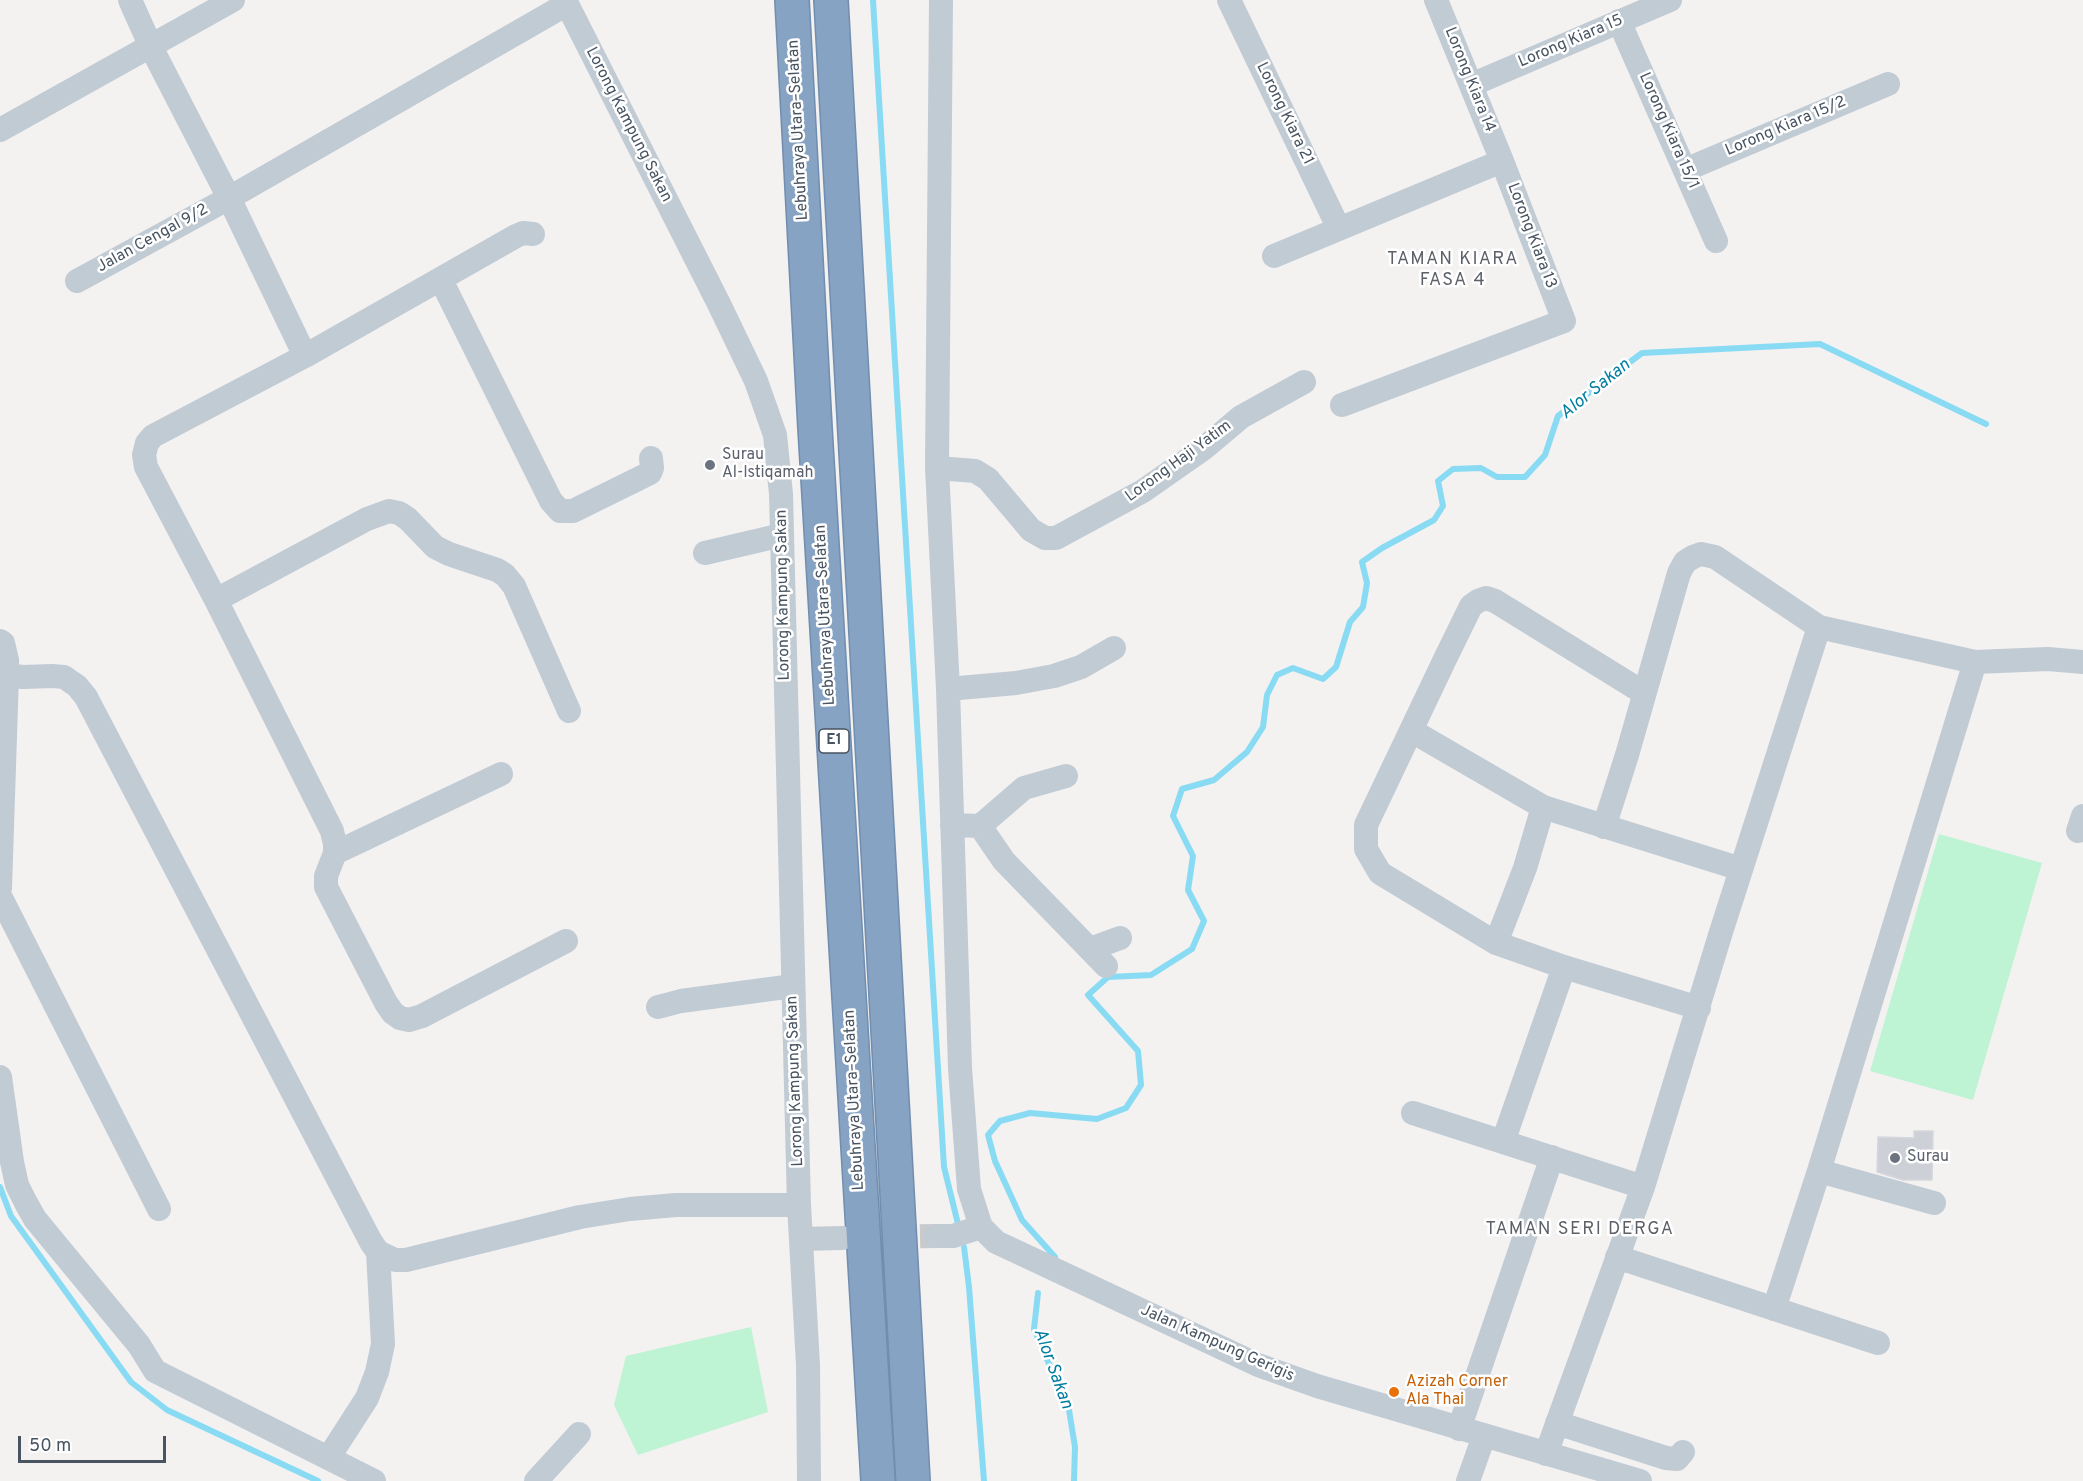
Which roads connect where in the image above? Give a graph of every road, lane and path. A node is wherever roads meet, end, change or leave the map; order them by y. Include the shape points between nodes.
1 (130, 0) edge
2 (233, 0) edge
3 (792, 0) edge
4 (831, 0) edge
5 (941, 0) edge
6 (1229, 0) edge
7 (1436, 0) edge
8 (1670, 0) edge
9 (566, 2) edge
10 (1620, 21) junction
11 (152, 47) junction
12 (1471, 84) junction
13 (1888, 84) dead end
14 (0, 130) edge
15 (1502, 160) junction
16 (1684, 170) junction
17 (230, 198) junction
18 (1339, 229) junction
19 (533, 234) dead end
20 (1716, 241) dead end
21 (1274, 256) dead end
22 (441, 280) junction
23 (77, 281) dead end
24 (305, 356) junction
25 (1304, 382) dead end
26 (1342, 405) dead end
27 (651, 458) dead end
28 (937, 468) junction
29 (782, 535) junction
30 (705, 553) dead end
31 (216, 600) junction
32 (1819, 627) junction
33 (0, 641) edge
34 (1114, 648) dead end
35 (1975, 662) junction
36 (2083, 662) edge
37 (7, 675) junction
38 (948, 689) junction
39 (1644, 693) junction
40 (569, 711) dead end
41 (1412, 730) junction
42 (501, 774) dead end
43 (1066, 776) dead end
44 (1543, 807) junction
45 (952, 825) junction
46 (980, 826) junction
47 (1604, 827) junction
48 (335, 853) junction
49 (1741, 869) junction
50 (0, 888) edge
51 (0, 896) edge
52 (1120, 938) dead end
53 (566, 941) dead end
54 (1496, 943) junction
55 (1090, 949) junction
56 (1106, 966) dead end
57 (1564, 967) junction
58 (793, 986) junction
59 (658, 1007) dead end
60 (1699, 1008) junction
61 (0, 1077) edge
62 (1413, 1113) dead end
63 (1503, 1142) junction
64 (1552, 1157) junction
65 (1819, 1172) junction
66 (1643, 1186) junction
67 (1934, 1203) dead end
68 (799, 1205) junction
69 (159, 1209) dead end
70 (981, 1227) junction
71 (936, 1236) tunnel mouth
72 (842, 1238) tunnel mouth
73 (801, 1239) junction
74 (378, 1252) junction
75 (1617, 1257) junction
76 (1774, 1309) junction
77 (1878, 1343) dead end
78 (1557, 1423) junction
79 (1459, 1429) junction
80 (579, 1434) dead end
81 (1484, 1436) junction
82 (1683, 1452) dead end
83 (1546, 1454) junction
84 (329, 1457) junction
85 (374, 1481) edge
86 (536, 1481) edge
87 (809, 1481) edge
88 (878, 1481) edge
89 (913, 1481) edge
90 (1468, 1481) edge
91 (1640, 1481) edge

1 - 11 street
2 - 11 street
3 - 88 highway, Lebuhraya Utara–Selatan / E1
4 - 89 highway, E1
5 - 28 street
6 - 18 street, Lorong Kiara 21
7 - 12 street, Lorong Kiara 14
8 - 10 street, Lorong Kiara 15
9 - 17 street, Jalan Cengal 9/2
9 - 29 street, Lorong Kampung Sakan via 760,391 779,461
10 - 12 street, Lorong Kiara 15
10 - 16 street, Lorong Kiara 15/1
11 - 14 street
11 - 17 street
12 - 15 street, Lorong Kiara 14
13 - 16 street, Lorong Kiara 15/2
15 - 18 street
15 - 26 street, Lorong Kiara 13 via 1564,321
16 - 20 street, Lorong Kiara 15/1
17 - 23 street, Jalan Cengal 9/2
17 - 24 street
18 - 21 street
19 - 22 street via 516,236
22 - 24 street
22 - 27 street via 551,501 560,511 573,511 650,473
24 - 31 street via 153,436 147,443 146,467
25 - 28 street, Lorong Haji Yatim via 1241,417 1143,491 1056,538 1045,538 1031,530 988,479 975,471
28 - 38 street
29 - 30 street
29 - 58 street, Lorong Kampung Sakan
31 - 40 street via 367,519 389,511 399,513 448,554 505,575 514,586
31 - 48 street via 332,831
32 - 35 street
32 - 39 street via 1715,557 1693,557 1679,573
32 - 49 street
33 - 37 street via 7,660
34 - 38 street via 1081,667 1054,676
35 - 36 street
35 - 65 street
37 - 50 street
37 - 74 street via 64,677 86,697
38 - 45 street
39 - 41 street via 1486,598 1471,606
39 - 47 street
41 - 44 street
41 - 54 street via 1366,825 1366,849 1380,873
42 - 48 street
43 - 46 street via 1024,788
44 - 47 street
44 - 54 street
45 - 46 street
45 - 70 street via 960,1068 969,1189
46 - 55 street via 1004,861
47 - 49 street
48 - 53 street via 326,876 330,898 386,1004 400,1018 422,1016
49 - 60 street
51 - 69 street
52 - 55 street
54 - 57 street
55 - 56 street
57 - 60 street
57 - 63 street
58 - 59 street
58 - 68 street, Lorong Kampung Sakan
60 - 66 street
61 - 84 street via 12,1162 26,1203 155,1371
62 - 63 street
63 - 64 street
64 - 66 street
64 - 79 street
65 - 67 street
65 - 76 street
66 - 75 street
68 - 73 street, Lorong Kampung Sakan
68 - 74 street via 630,1209 580,1217 406,1260 395,1260
70 - 71 street via 953,1236
70 - 79 street, Jalan Kampung Gerigis via 996,1242 1258,1365
72 - 73 street
73 - 87 street, Lorong Kampung Sakan
74 - 84 street via 383,1344 377,1372 367,1398
75 - 76 street
75 - 78 street
76 - 77 street
78 - 82 street via 1666,1458 1677,1458
78 - 83 street
79 - 81 street, Jalan Kampung Gerigis
80 - 86 street
81 - 83 street, Jalan Kampung Gerigis
81 - 90 street
83 - 91 street, Jalan Kampung Gerigis
84 - 85 street

